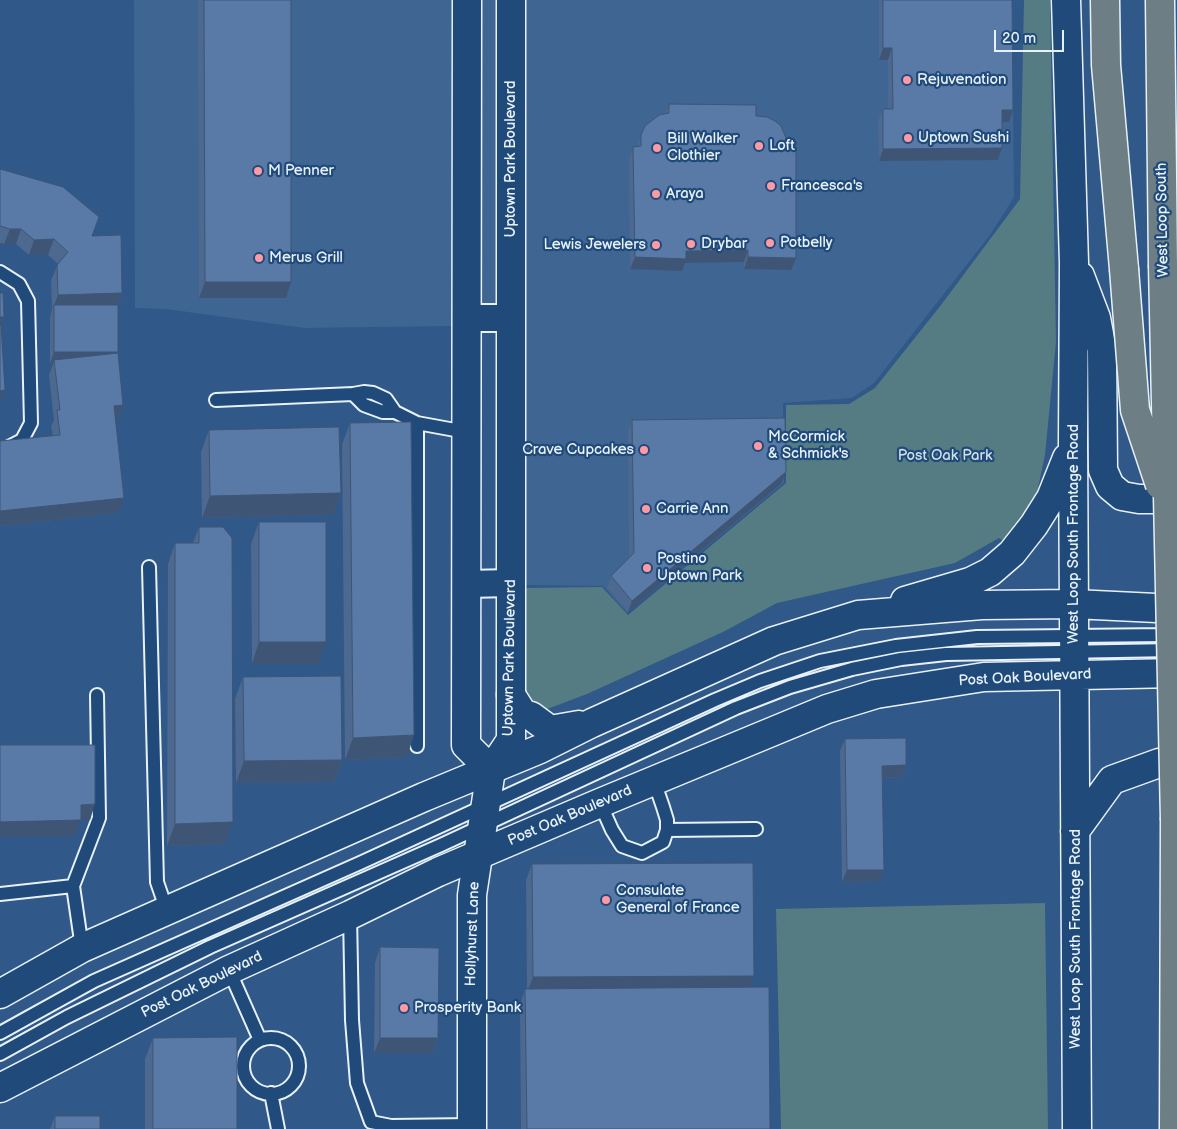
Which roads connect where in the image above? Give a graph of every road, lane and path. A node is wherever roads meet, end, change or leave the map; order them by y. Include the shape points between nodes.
1 (467, 0) edge
2 (511, 0) edge
3 (1066, 0) edge
4 (1105, 0) edge
5 (1160, 0) edge
6 (1074, 263) junction
7 (0, 272) edge
8 (467, 318) junction
9 (510, 318) junction
10 (216, 400) dead end
11 (417, 423) junction
12 (466, 432) junction
13 (1073, 443) junction
14 (0, 450) edge
15 (1173, 504) edge
16 (149, 567) dead end
17 (511, 583) junction
18 (467, 584) junction
19 (1074, 604) junction
20 (1177, 609) edge
21 (858, 615) junction
22 (1177, 633) edge
23 (1177, 650) edge
24 (1075, 654) junction
25 (1177, 673) edge
26 (98, 695) dead end
27 (511, 695) junction
28 (592, 723) junction
29 (417, 746) dead end
30 (1177, 762) edge
31 (491, 770) junction
32 (654, 781) junction
33 (600, 803) junction
34 (484, 815) junction
35 (756, 829) dead end
36 (667, 830) junction
37 (1076, 831) junction
38 (478, 856) junction
39 (73, 886) junction
40 (0, 894) edge
41 (166, 911) junction
42 (350, 915) junction
43 (82, 948) junction
44 (229, 970) junction
45 (0, 994) edge
46 (0, 1032) edge
47 (260, 1040) junction
48 (0, 1054) edge
49 (0, 1088) edge
50 (272, 1093) junction
51 (472, 1127) edge
52 (278, 1129) edge
53 (1077, 1129) edge
54 (1174, 1129) edge

1 - 8 main road
2 - 9 main road, Uptown Park Boulevard
3 - 6 main road, West Loop South Frontage Road
4 - 15 highway, bridge via 1106,65 1135,410
5 - 15 highway, West Loop South, bridge via 1164,265
6 - 13 main road, West Loop South Frontage Road
6 - 15 main road via 1096,318 1102,350 1103,470 1110,486 1122,496
7 - 14 lane via 19,284 28,301 31,423 22,440
8 - 9 street
8 - 12 main road
9 - 17 main road, Uptown Park Boulevard
10 - 11 lane via 373,392 386,399 395,412
11 - 12 lane
11 - 29 lane
12 - 18 main road
13 - 19 main road, West Loop South Frontage Road
13 - 21 main road via 1051,498 1034,525 1012,553 990,572 970,582
15 - 54 highway, West Loop South, bridge
16 - 41 lane via 157,882
17 - 18 street
17 - 27 main road, Uptown Park Boulevard
18 - 31 main road via 466,745
19 - 20 main road
19 - 21 main road via 982,605
19 - 24 main road, West Loop South Frontage Road
21 - 28 main road via 774,641
22 - 24 lane
23 - 24 lane
24 - 25 main road, Post Oak Boulevard
24 - 32 main road, Post Oak Boulevard via 984,677 876,694 827,710
24 - 34 lane via 946,654 852,669 790,687 736,708
24 - 34 lane via 977,636 896,646 820,661 715,700
24 - 37 main road, West Loop South Frontage Road
26 - 39 lane via 99,818
27 - 28 main road via 523,714 550,730
27 - 31 main road, Uptown Park Boulevard via 511,740
28 - 31 main road
30 - 37 main road via 1159,763 1112,780
31 - 34 main road, Hollyhurst Lane
31 - 41 main road
32 - 33 main road, Post Oak Boulevard
32 - 36 lane via 664,807
33 - 36 lane via 622,846 642,853 664,842
33 - 38 main road, Post Oak Boulevard
34 - 38 main road, Hollyhurst Lane
34 - 46 lane via 94,982
34 - 48 lane via 67,1017
35 - 36 lane
37 - 53 main road, West Loop South Frontage Road
38 - 42 main road, Post Oak Boulevard
38 - 51 main road, Hollyhurst Lane via 472,895
39 - 40 lane
39 - 43 lane
41 - 43 main road
42 - 44 main road, Post Oak Boulevard
42 - 51 lane via 352,1020 358,1084 371,1122 391,1126
43 - 45 main road
44 - 47 lane
44 - 49 main road, Post Oak Boulevard
47 - 50 lane via 246,1052 243,1070 259,1091
47 - 50 lane via 278,1038 294,1049 298,1057 297,1076 292,1084 285,1090
50 - 52 lane

